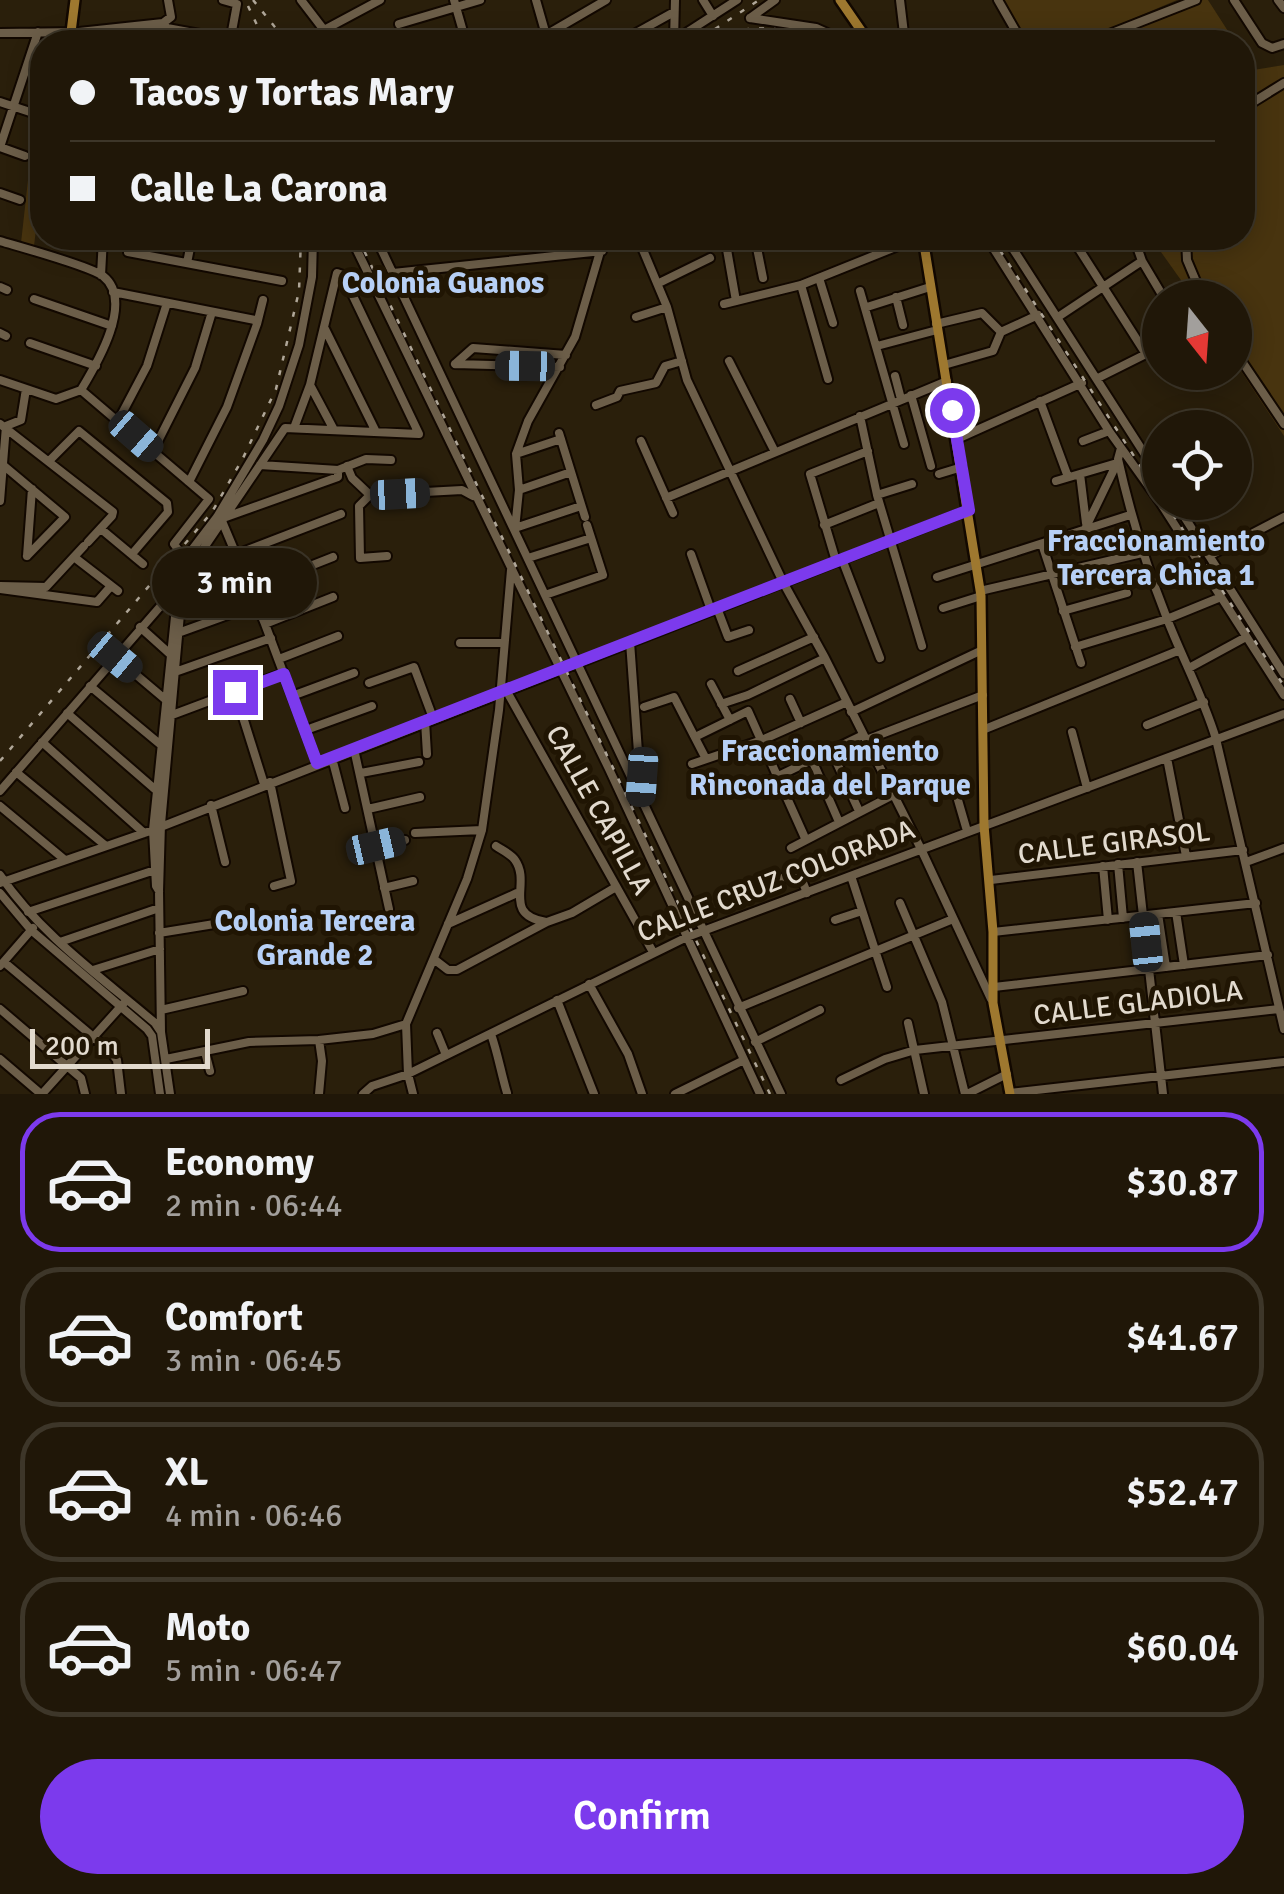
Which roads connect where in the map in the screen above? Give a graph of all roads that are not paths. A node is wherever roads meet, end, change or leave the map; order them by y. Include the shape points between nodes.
1 (73, 0) edge
2 (168, 0) edge
3 (223, 0) edge
4 (301, 0) edge
5 (380, 0) edge
6 (480, 0) edge
7 (536, 0) edge
8 (606, 0) edge
9 (675, 0) edge
10 (703, 0) edge
11 (737, 0) edge
12 (775, 0) edge
13 (840, 0) edge
14 (900, 0) edge
15 (998, 0) edge
16 (1196, 0) edge
17 (1234, 0) edge
18 (1278, 0) edge
19 (455, 4) edge
20 (1284, 8) edge
21 (674, 12) junction
22 (713, 16) junction
23 (165, 23) junction
24 (399, 24) dead end
25 (68, 30) edge
26 (90, 30) edge
27 (161, 30) edge
28 (190, 30) edge
29 (232, 30) edge
30 (324, 30) joint
31 (463, 30) edge
32 (544, 30) edge
33 (561, 30) edge
34 (642, 30) edge
35 (673, 30) edge
36 (691, 30) edge
37 (820, 30) edge
38 (861, 30) edge
39 (904, 30) edge
40 (1015, 30) edge
41 (1120, 30) edge
42 (1254, 30) edge
43 (30, 32) edge
44 (1255, 32) edge
45 (0, 33) edge
46 (1284, 44) edge
47 (30, 57) edge
48 (1284, 84) edge
49 (1255, 101) edge
50 (0, 102) edge
51 (14, 106) junction
52 (30, 112) edge
53 (0, 147) edge
54 (25, 156) dead end
55 (0, 193) edge
56 (20, 200) dead end
57 (0, 241) edge
58 (103, 250) edge
59 (189, 250) edge
60 (313, 250) edge
61 (357, 250) edge
62 (382, 250) edge
63 (643, 250) edge
64 (728, 250) edge
65 (757, 250) edge
66 (890, 250) edge
67 (922, 250) edge
68 (996, 250) edge
69 (1014, 250) edge
70 (1080, 250) edge
71 (1138, 250) edge
72 (1186, 250) edge
73 (602, 251) joint
74 (128, 252) dead end
75 (710, 258) dead end
76 (1142, 261) junction
77 (186, 263) junction
78 (393, 273) junction
79 (102, 275) junction
80 (762, 278) dead end
81 (819, 278) junction
82 (1153, 280) edge
83 (1195, 280) edge
84 (282, 281) dead end
85 (658, 283) junction
86 (801, 285) junction
87 (1104, 286) junction
88 (930, 288) junction
89 (860, 290) dead end
90 (113, 292) junction
91 (896, 297) junction
92 (34, 299) dead end
93 (263, 300) dead end
94 (736, 301) junction
95 (167, 303) junction
96 (724, 304) dead end
97 (667, 306) junction
98 (867, 308) junction
99 (212, 312) junction
100 (1038, 315) junction
101 (636, 316) dead end
102 (1058, 317) junction
103 (257, 324) junction
104 (833, 324) dead end
105 (903, 325) dead end
106 (112, 326) junction
107 (937, 327) junction
108 (326, 329) junction
109 (1001, 332) junction
110 (30, 343) dead end
111 (877, 346) junction
112 (1142, 348) edge
113 (566, 355) junction
114 (1142, 356) edge
115 (682, 361) junction
116 (728, 362) dead end
117 (944, 365) junction
118 (96, 366) junction
119 (560, 366) junction
120 (894, 376) dead end
121 (1252, 376) edge
122 (1098, 378) junction
123 (828, 379) dead end
124 (0, 380) edge
125 (946, 380) junction
126 (1082, 383) junction
127 (310, 386) junction
128 (26, 388) junction
129 (81, 390) junction
130 (911, 395) junction
131 (1040, 400) junction
132 (896, 401) junction
133 (596, 405) dead end
134 (860, 416) junction
135 (118, 422) junction
136 (1284, 424) edge
137 (3, 425) edge
138 (290, 428) junction
139 (334, 430) junction
140 (1109, 431) junction
141 (376, 432) junction
142 (957, 438) junction
143 (642, 440) dead end
144 (1083, 441) dead end
145 (904, 444) dead end
146 (1120, 448) junction
147 (1142, 449) edge
148 (257, 450) junction
149 (774, 450) junction
150 (153, 451) junction
151 (868, 451) junction
152 (516, 454) junction
153 (266, 455) junction
154 (391, 460) dead end
155 (49, 461) junction
156 (1118, 461) junction
157 (3, 465) junction
158 (260, 466) junction
159 (932, 466) dead end
160 (962, 467) junction
161 (341, 471) junction
162 (571, 472) junction
163 (731, 472) junction
164 (938, 474) dead end
165 (1080, 474) junction
166 (1068, 477) junction
167 (1142, 478) edge
168 (189, 482) junction
169 (1056, 482) dead end
170 (1, 483) edge
171 (912, 484) dead end
172 (32, 489) junction
173 (518, 490) junction
174 (370, 495) junction
175 (0, 497) edge
176 (666, 498) junction
177 (477, 499) junction
178 (878, 499) junction
179 (581, 506) junction
180 (969, 510) junction
181 (672, 513) dead end
182 (340, 514) dead end
183 (1130, 514) junction
184 (1284, 517) edge
185 (223, 519) junction
186 (1172, 520) edge
187 (1187, 520) edge
188 (824, 525) junction
189 (1086, 526) junction
190 (101, 528) junction
191 (515, 529) junction
192 (591, 538) junction
193 (890, 540) junction
194 (1042, 544) junction
195 (1142, 552) junction
196 (132, 554) junction
197 (237, 554) junction
198 (691, 554) dead end
199 (387, 556) dead end
200 (1209, 556) junction
201 (74, 557) junction
202 (333, 557) dead end
203 (528, 558) junction
204 (185, 559) junction
205 (839, 560) junction
206 (144, 564) dead end
207 (976, 564) junction
208 (512, 566) junction
209 (1052, 574) junction
210 (185, 576) junction
211 (937, 577) dead end
212 (782, 582) junction
213 (178, 586) junction
214 (0, 587) edge
215 (252, 589) junction
216 (46, 592) junction
217 (1127, 593) dead end
218 (980, 594) junction
219 (545, 595) junction
220 (333, 597) dead end
221 (1221, 597) junction
222 (258, 604) junction
223 (944, 608) dead end
224 (714, 609) junction
225 (1063, 611) junction
226 (1167, 619) junction
227 (265, 624) junction
228 (140, 627) junction
229 (749, 630) dead end
230 (178, 633) junction
231 (338, 636) dead end
232 (814, 637) junction
233 (1246, 637) junction
234 (271, 638) junction
235 (630, 642) junction
236 (504, 643) junction
237 (460, 644) dead end
238 (922, 646) dead end
239 (1076, 648) junction
240 (1180, 650) junction
241 (980, 651) junction
242 (1284, 652) edge
243 (170, 654) junction
244 (115, 657) junction
245 (825, 658) junction
246 (880, 658) dead end
247 (1273, 658) junction
248 (279, 660) junction
249 (577, 662) junction
250 (1080, 663) dead end
251 (1188, 668) junction
252 (559, 669) junction
253 (738, 671) dead end
254 (175, 672) junction
255 (354, 672) dead end
256 (284, 674) junction
257 (1284, 674) edge
258 (369, 683) dead end
259 (711, 684) dead end
260 (90, 686) junction
261 (503, 691) junction
262 (235, 692) junction
263 (983, 694) junction
264 (1284, 695) edge
265 (292, 696) junction
266 (790, 699) dead end
267 (166, 700) junction
268 (847, 702) junction
269 (1204, 702) junction
270 (721, 704) junction
271 (372, 706) dead end
272 (644, 707) dead end
273 (852, 712) junction
274 (66, 713) junction
275 (1284, 714) edge
276 (172, 715) junction
277 (429, 720) junction
278 (730, 720) junction
279 (801, 723) junction
280 (1147, 725) dead end
281 (985, 729) junction
282 (306, 730) junction
283 (1072, 732) dead end
284 (696, 737) junction
285 (864, 738) junction
286 (1216, 739) junction
287 (762, 740) junction
288 (42, 742) junction
289 (161, 746) junction
290 (354, 749) junction
291 (831, 750) junction
292 (427, 754) dead end
293 (332, 758) junction
294 (1167, 758) junction
295 (706, 759) junction
296 (812, 760) junction
297 (419, 762) dead end
298 (317, 763) junction
299 (692, 764) dead end
300 (16, 772) junction
301 (360, 773) junction
302 (779, 776) junction
303 (267, 783) junction
304 (760, 785) dead end
305 (1087, 788) junction
306 (0, 792) edge
307 (157, 792) junction
308 (893, 795) junction
309 (420, 797) dead end
310 (641, 798) junction
311 (958, 800) dead end
312 (211, 804) junction
313 (0, 806) edge
314 (345, 808) dead end
315 (368, 809) junction
316 (858, 811) junction
317 (839, 822) junction
318 (984, 825) junction
319 (153, 829) junction
320 (482, 830) junction
321 (967, 831) junction
322 (415, 833) dead end
323 (806, 838) junction
324 (405, 840) dead end
325 (106, 846) junction
326 (376, 846) junction
327 (496, 846) dead end
328 (792, 848) dead end
329 (921, 848) junction
330 (1284, 848) edge
331 (1243, 850) junction
332 (1186, 856) junction
333 (65, 860) junction
334 (225, 862) dead end
335 (1137, 862) junction
336 (1246, 862) junction
337 (0, 864) edge
338 (1118, 864) junction
339 (1103, 866) junction
340 (155, 870) junction
341 (851, 876) junction
342 (1, 880) edge
343 (991, 880) junction
344 (413, 881) dead end
345 (762, 885) dead end
346 (274, 886) dead end
347 (616, 886) junction
348 (384, 888) junction
349 (159, 891) junction
350 (0, 893) edge
351 (517, 893) junction
352 (807, 893) junction
353 (900, 903) dead end
354 (1256, 903) junction
355 (7, 904) junction
356 (159, 908) junction
357 (388, 909) dead end
358 (862, 910) junction
359 (0, 912) edge
360 (28, 912) junction
361 (1176, 912) junction
362 (1158, 914) junction
363 (1143, 916) junction
364 (1123, 918) junction
365 (953, 919) junction
366 (239, 920) dead end
367 (836, 920) dead end
368 (1108, 920) junction
369 (546, 922) junction
370 (448, 924) junction
371 (34, 926) junction
372 (703, 931) junction
373 (993, 932) junction
374 (160, 933) junction
375 (913, 936) junction
376 (687, 937) junction
377 (60, 942) junction
378 (160, 949) junction
379 (876, 951) junction
380 (653, 952) junction
381 (1268, 955) junction
382 (435, 960) junction
383 (2, 964) edge
384 (79, 964) junction
385 (1184, 965) junction
386 (1166, 967) junction
387 (1149, 969) junction
388 (94, 970) junction
389 (1284, 980) edge
390 (1274, 983) junction
391 (589, 984) junction
392 (886, 987) dead end
393 (994, 987) junction
394 (243, 991) dead end
395 (557, 1000) junction
396 (124, 1003) junction
397 (993, 1004) junction
398 (0, 1008) edge
399 (738, 1008) junction
400 (1279, 1009) junction
401 (161, 1010) junction
402 (820, 1010) dead end
403 (908, 1023) dead end
404 (406, 1024) junction
405 (1155, 1024) junction
406 (1284, 1029) edge
407 (157, 1034) junction
408 (373, 1034) junction
409 (437, 1034) dead end
410 (491, 1034) junction
411 (93, 1037) junction
412 (319, 1040) junction
413 (1002, 1041) junction
414 (755, 1042) junction
415 (377, 1046) dead end
416 (954, 1046) junction
417 (915, 1050) junction
418 (205, 1052) junction
419 (446, 1055) junction
420 (166, 1059) junction
421 (0, 1060) edge
422 (744, 1060) junction
423 (1284, 1062) edge
424 (67, 1066) junction
425 (210, 1072) dead end
426 (408, 1074) junction
427 (1007, 1074) junction
428 (1161, 1077) junction
429 (841, 1080) dead end
430 (374, 1090) edge
431 (507, 1093) edge
432 (1010, 1093) edge
433 (41, 1094) edge
434 (85, 1094) edge
435 (120, 1094) edge
436 (160, 1094) edge
437 (170, 1094) edge
438 (319, 1094) edge
439 (362, 1094) edge
440 (412, 1094) edge
441 (594, 1094) edge
442 (642, 1094) edge
443 (675, 1094) edge
444 (760, 1094) edge
445 (781, 1094) edge
446 (924, 1094) edge
447 (966, 1094) edge
448 (1163, 1094) edge

1 - 25 main road
2 - 23 street
3 - 29 street via 237,4
4 - 30 street
5 - 30 street
6 - 19 street
7 - 32 street
8 - 33 street
9 - 21 street
10 - 22 street
11 - 22 street
12 - 37 street via 750,18
13 - 38 main road
14 - 39 street
15 - 40 street
16 - 41 street
17 - 42 street
18 - 20 street
19 - 24 street
19 - 31 street
21 - 34 street
21 - 35 street
22 - 36 street
23 - 26 street
23 - 27 street
23 - 28 street
43 - 45 street
44 - 46 street via 1272,48
47 - 51 street
48 - 49 street
50 - 51 street
51 - 52 street
51 - 53 street
53 - 54 street
55 - 56 street
57 - 79 street
58 - 79 street
59 - 77 street
60 - 148 street via 299,345
61 - 177 street
62 - 78 street
63 - 85 street
64 - 94 street
65 - 80 street
66 - 81 street
67 - 88 main road
68 - 100 street
69 - 102 street
70 - 87 street
71 - 76 street
72 - 83 street
73 - 78 street
73 - 113 street
74 - 77 street
75 - 85 street
76 - 82 street
76 - 87 street
77 - 84 street
78 - 191 street
79 - 90 street
81 - 86 street
81 - 104 street
85 - 97 street
86 - 94 street
86 - 123 street
87 - 102 street
87 - 112 street
88 - 91 street
88 - 107 main road
89 - 98 street
90 - 95 street
90 - 106 street
91 - 98 street
91 - 105 street
92 - 106 street
93 - 103 street
94 - 96 street
95 - 99 street
95 - 135 street via 147,366
97 - 101 street
97 - 115 street
98 - 111 street
99 - 103 street
99 - 150 street via 195,368
100 - 109 street
100 - 126 street
102 - 122 street
103 - 168 street via 227,407
106 - 118 street
107 - 109 street via 982,313
107 - 111 street
107 - 117 main road
108 - 127 street
108 - 141 street
108 - 141 street via 337,274 343,275 419,434
109 - 117 street via 993,351
110 - 118 street
111 - 132 street
113 - 119 street
113 - 119 street via 473,348 456,364
114 - 122 street
115 - 133 street via 666,366 656,382 620,390
115 - 163 street
116 - 149 street
117 - 125 main road
118 - 129 street
119 - 152 street
120 - 132 street
121 - 136 street
122 - 147 street
124 - 128 street
125 - 130 street
125 - 142 main road
126 - 131 street
126 - 140 street
127 - 138 street
127 - 139 street
128 - 129 street via 56,399
128 - 137 street via 20,420
129 - 135 street
130 - 132 street
130 - 159 street
131 - 142 street
131 - 166 street
132 - 134 street
132 - 145 street
134 - 149 street
134 - 151 street
135 - 150 street
137 - 155 street
137 - 157 street
138 - 139 street
138 - 153 street
139 - 141 street
140 - 144 street
140 - 146 street
142 - 160 main road
143 - 176 street
146 - 156 street
146 - 167 street
148 - 153 street
148 - 204 street
149 - 163 street
150 - 168 street
151 - 178 street
151 - 188 street via 810,474
152 - 162 street via 560,436
152 - 173 street
153 - 158 street
154 - 161 street via 366,459
155 - 190 street via 112,512
155 - 196 street via 79,431 167,502 168,512
156 - 165 street
156 - 183 street
156 - 189 street
157 - 170 street
157 - 172 street
158 - 161 street
158 - 185 street
160 - 164 street
160 - 180 main road
161 - 174 street
161 - 185 street
162 - 173 street
162 - 179 street
163 - 176 street
163 - 212 street
165 - 166 street
165 - 189 street
166 - 169 street
168 - 204 street via 209,499 174,544
170 - 175 street
171 - 178 street
172 - 172 street via 65,517 27,556
173 - 191 street
174 - 177 street via 462,490
174 - 199 street via 359,506 360,558
176 - 181 street
177 - 208 street
178 - 188 street
178 - 193 street
179 - 191 street
179 - 192 street
180 - 193 street
180 - 207 main road
182 - 197 street
183 - 189 street
183 - 195 street
184 - 200 street
185 - 197 street
185 - 210 street
186 - 221 street
187 - 200 street
188 - 205 street
189 - 194 street
190 - 196 street
190 - 201 street
191 - 203 street
192 - 203 street
192 - 219 street via 603,575
193 - 205 street
193 - 238 street
194 - 207 street
194 - 209 street
195 - 209 street
195 - 226 street
196 - 206 street
197 - 215 street
198 - 224 street
200 - 247 street
201 - 216 street
201 - 216 street via 114,588 98,602
202 - 215 street
203 - 219 street
204 - 210 street
205 - 212 street
205 - 246 street
207 - 211 street
207 - 218 main road
208 - 236 street
208 - 252 street
209 - 218 street
209 - 225 street
210 - 213 street
210 - 230 street
212 - 224 street
212 - 232 street
213 - 228 street
213 - 243 street
214 - 216 street
215 - 222 street
217 - 225 street
218 - 223 street
218 - 241 main road
219 - 249 street
220 - 227 street
221 - 226 street
221 - 233 street
222 - 227 street
222 - 230 street
224 - 229 street via 728,637
224 - 235 street
225 - 239 street
226 - 239 street
226 - 240 street
227 - 234 street
228 - 243 street
228 - 244 street
230 - 254 street
231 - 248 street
232 - 245 street
232 - 253 street
233 - 251 street
233 - 264 street
234 - 248 street
234 - 254 street
235 - 249 street
235 - 310 street
236 - 237 street
236 - 261 street
239 - 250 street
240 - 251 street
240 - 281 street
241 - 263 main road
241 - 273 street
242 - 247 street
243 - 267 street
244 - 260 street
244 - 267 street
245 - 268 street
245 - 270 street
247 - 257 street
248 - 256 street
249 - 252 street
249 - 310 street
251 - 269 street
252 - 261 street
252 - 376 street
254 - 276 street
255 - 265 street
256 - 262 street
256 - 265 street
258 - 277 street via 414,667
259 - 270 street
260 - 274 street
260 - 289 street
261 - 277 street
261 - 320 street
261 - 347 street, CALLE CAPILLA
262 - 276 street
262 - 303 street
263 - 281 main road
263 - 285 street
265 - 282 street
266 - 279 street
267 - 289 street
268 - 273 street
268 - 279 street
269 - 280 street
269 - 286 street
270 - 278 street
271 - 282 street
272 - 284 street via 674,697
273 - 285 street
274 - 288 street
274 - 307 street
275 - 286 street, CALLE CRUZ COLORADA
276 - 319 street
277 - 290 street
277 - 292 street
278 - 284 street
278 - 287 street via 748,711
279 - 287 street
281 - 318 main road
282 - 298 street
283 - 305 street
284 - 295 street
285 - 291 street
285 - 308 street
286 - 294 street, CALLE CRUZ COLORADA
286 - 331 street
287 - 295 street
287 - 302 street
288 - 300 street
288 - 319 street
289 - 307 street
290 - 293 street
290 - 301 street
291 - 296 street
291 - 316 street
293 - 298 street
293 - 314 street
294 - 305 street, CALLE CRUZ COLORADA
294 - 332 street
295 - 299 street
296 - 302 street
296 - 317 street
297 - 301 street
298 - 303 street
300 - 306 street
300 - 325 street
301 - 315 street
302 - 304 street
302 - 323 street
303 - 312 street
303 - 346 street via 292,881
305 - 318 street, CALLE CRUZ COLORADA
307 - 319 street
308 - 316 street
308 - 329 street
309 - 315 street
310 - 372 street
311 - 321 street
312 - 319 street
312 - 334 street
313 - 333 street
315 - 326 street
316 - 317 street
317 - 323 street
318 - 321 street, CALLE CRUZ COLORADA
318 - 343 main road
319 - 325 street
319 - 340 street
319 - 349 street
320 - 322 street
320 - 370 street
321 - 329 street, CALLE CRUZ COLORADA
323 - 328 street
324 - 326 street
325 - 333 street
326 - 348 street
327 - 351 street via 514,857 522,876
329 - 341 street, CALLE CRUZ COLORADA
329 - 365 street
330 - 336 street
331 - 332 street, CALLE GIRASOL
331 - 336 street
332 - 335 street, CALLE GIRASOL
333 - 342 street
335 - 338 street, CALLE GIRASOL
335 - 363 street
336 - 354 street
337 - 342 street
338 - 339 street, CALLE GIRASOL
338 - 364 street
339 - 343 street, CALLE GIRASOL
339 - 368 street
340 - 349 street
340 - 360 street
341 - 352 street, CALLE CRUZ COLORADA
341 - 358 street
342 - 360 street
343 - 373 main road
344 - 348 street
345 - 352 street via 799,872
347 - 369 street
347 - 380 street, CALLE CAPILLA
348 - 357 street
349 - 356 street
350 - 355 street
351 - 369 street via 530,919
351 - 370 street
352 - 372 street, CALLE CRUZ COLORADA
353 - 375 street
354 - 361 street
354 - 381 street
355 - 359 street
355 - 371 street
356 - 374 street
356 - 377 street
358 - 367 street
358 - 379 street
360 - 371 street
361 - 362 street
361 - 385 street
362 - 363 street
362 - 386 street
363 - 364 street
363 - 387 street
364 - 368 street
365 - 375 street
365 - 397 street
366 - 374 street
368 - 373 street
369 - 382 street via 456,970
370 - 382 street
371 - 377 street
371 - 383 street
371 - 384 street
372 - 376 street, CALLE CRUZ COLORADA
372 - 399 street
373 - 393 main road
374 - 378 street
375 - 379 street
375 - 416 street
376 - 380 street, CALLE CRUZ COLORADA
376 - 422 street
377 - 384 street
378 - 388 street
378 - 401 street
379 - 392 street
379 - 399 street
380 - 391 street, CALLE CRUZ COLORADA
381 - 385 street
381 - 390 street
382 - 404 street
383 - 411 street
384 - 388 street
384 - 396 street
385 - 386 street
386 - 387 street
387 - 393 street
387 - 405 street
388 - 396 street
389 - 390 street
390 - 400 street
391 - 395 street, CALLE CRUZ COLORADA
391 - 442 street
393 - 397 main road
394 - 401 street
395 - 410 street, CALLE CRUZ COLORADA
395 - 441 street
396 - 407 street via 155,1023
396 - 411 street
397 - 413 main road
398 - 424 street
399 - 414 street
400 - 405 street, CALLE GLADIOLA
400 - 406 street
401 - 407 street
402 - 414 street
403 - 417 street
404 - 408 street
404 - 426 street
405 - 413 street, CALLE GLADIOLA
405 - 428 street
407 - 420 street
407 - 436 street
408 - 412 street
408 - 415 street
409 - 419 street
410 - 419 street, CALLE CRUZ COLORADA
410 - 431 street
411 - 424 street
411 - 435 street via 117,1060
412 - 418 street via 249,1042
412 - 438 street
413 - 416 street, CALLE GLADIOLA
413 - 427 main road
414 - 445 street
416 - 417 street, CALLE GLADIOLA
416 - 447 street
417 - 429 street, CALLE GLADIOLA
417 - 446 street
418 - 420 street
418 - 425 street
419 - 426 street, CALLE CRUZ COLORADA
420 - 437 street
421 - 433 street
422 - 443 street
422 - 444 street
423 - 428 street
424 - 433 street
424 - 434 street
426 - 430 street, CALLE CRUZ COLORADA
426 - 440 street
427 - 432 main road
427 - 447 street
428 - 432 street
428 - 448 street
430 - 439 street

